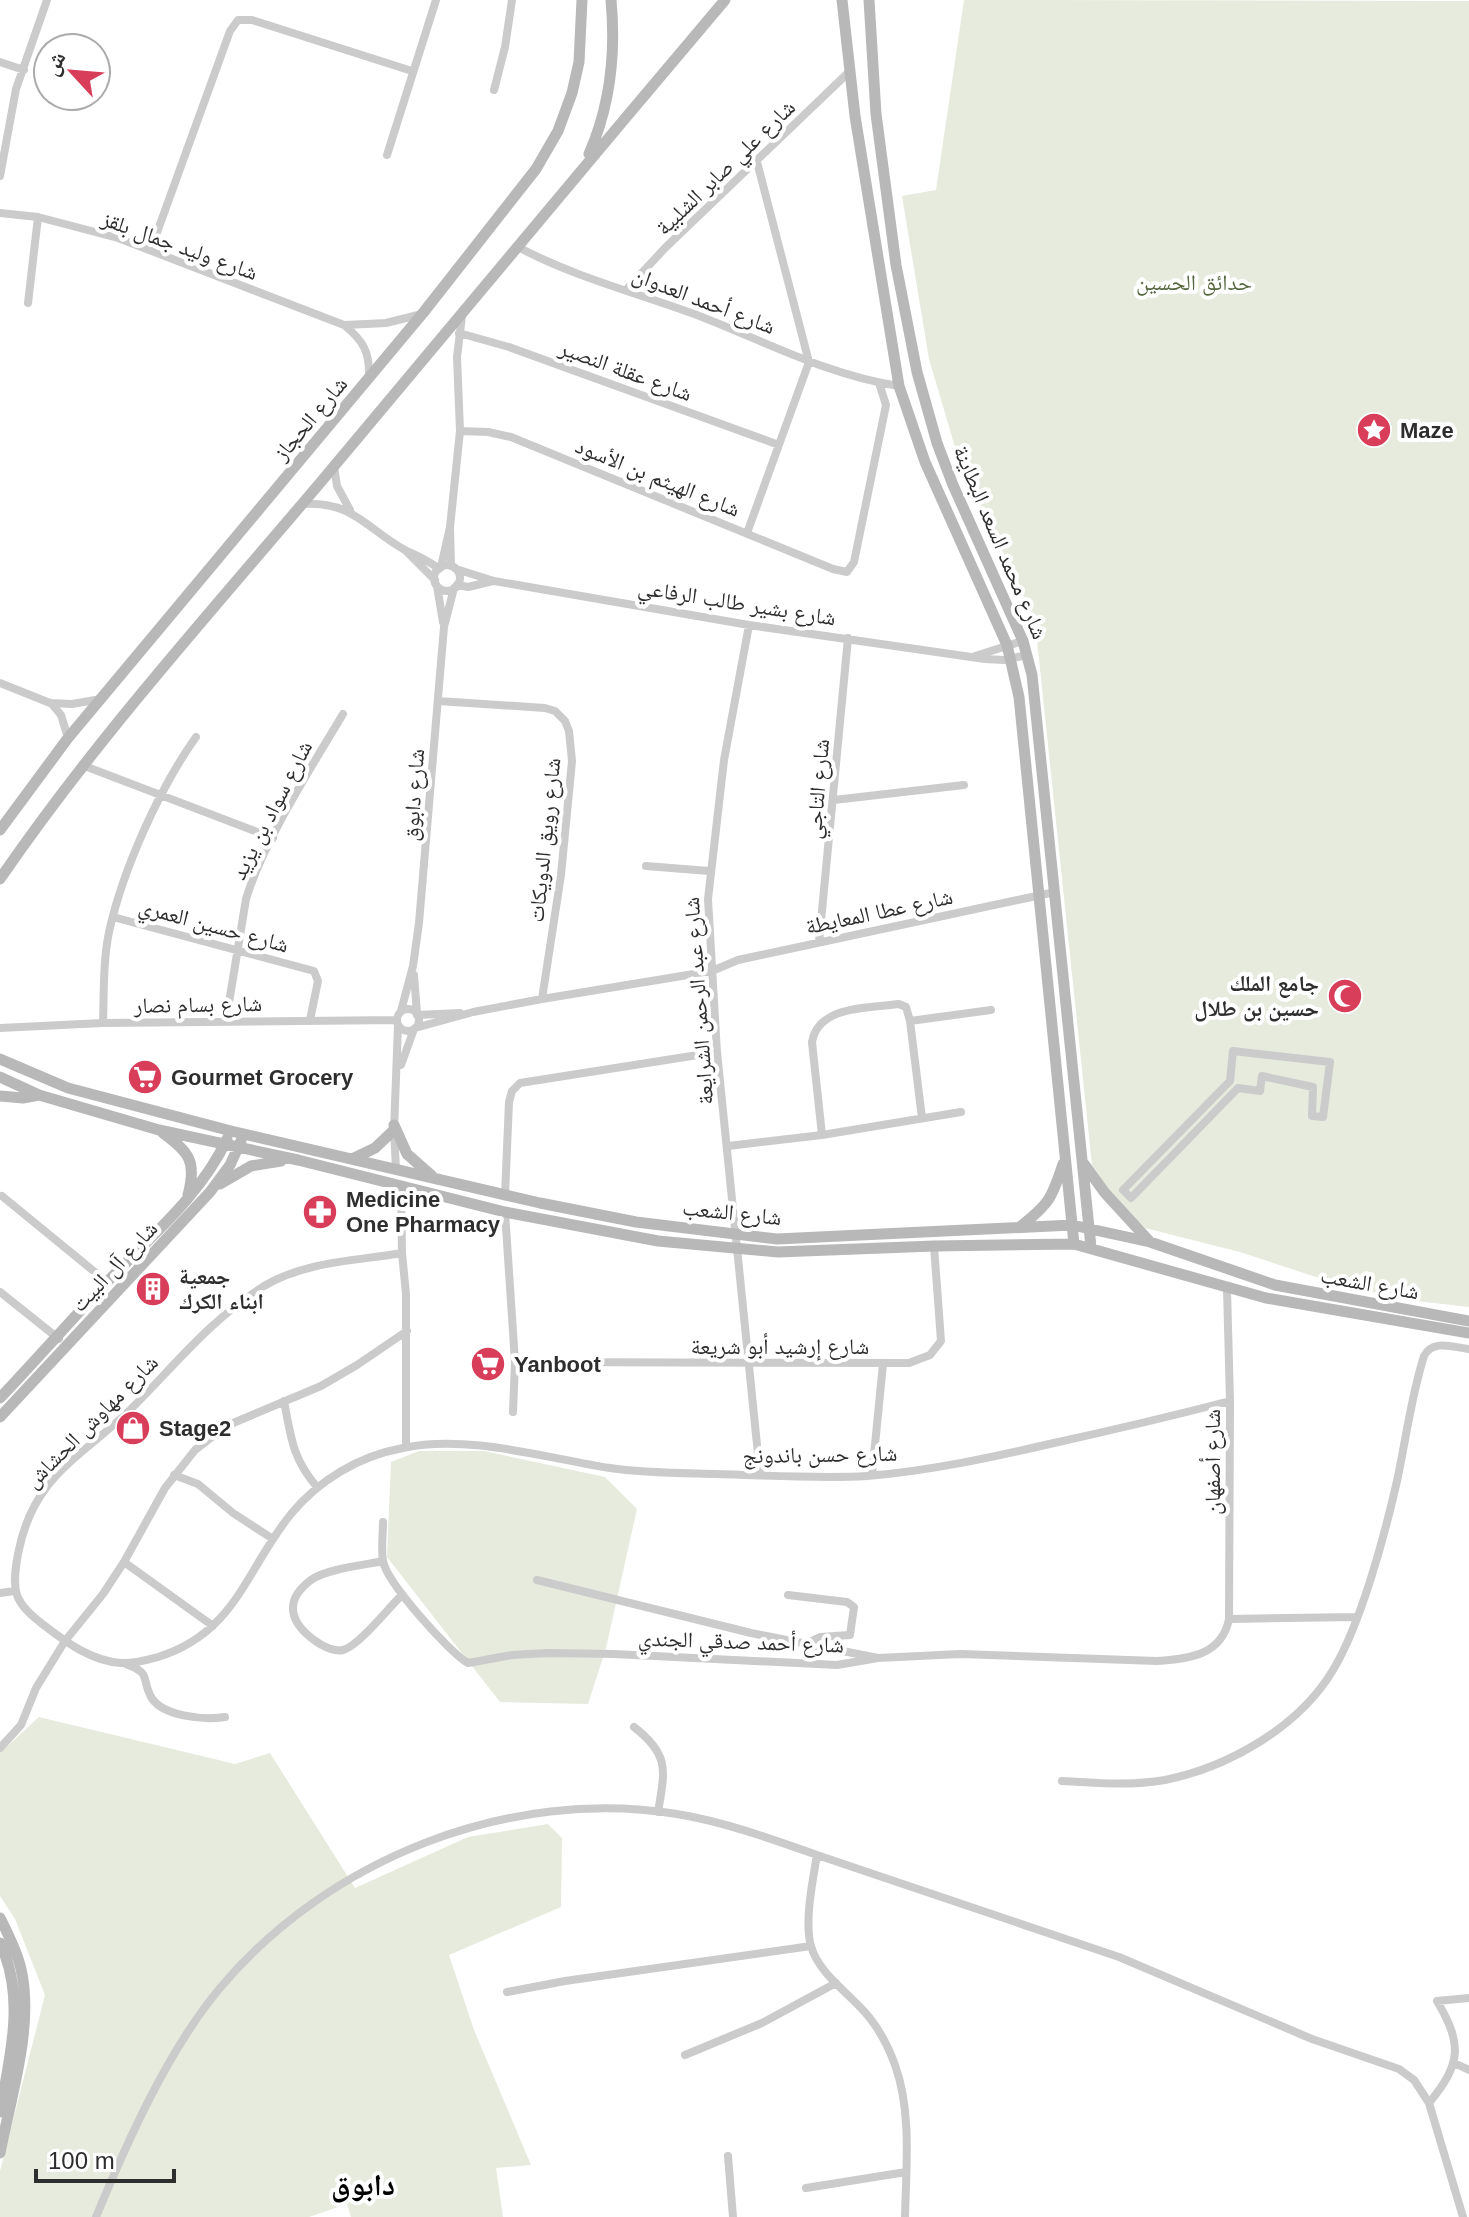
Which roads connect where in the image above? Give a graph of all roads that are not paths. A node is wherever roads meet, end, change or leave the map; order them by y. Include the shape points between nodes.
1 (47, 0) edge
2 (436, 0) edge
3 (512, 0) edge
4 (582, 0) edge
5 (611, 0) edge
6 (725, 0) edge
7 (842, 0) edge
8 (849, 0) edge
9 (869, 0) edge
10 (845, 15) junction
11 (0, 62) edge
12 (24, 70) junction
13 (412, 71) junction
14 (850, 71) junction
15 (494, 90) dead end
16 (876, 114) junction
17 (855, 116) junction
18 (387, 155) dead end
19 (757, 162) junction
20 (584, 165) junction
21 (0, 176) edge
22 (0, 213) edge
23 (38, 217) junction
24 (518, 247) junction
25 (151, 249) junction
26 (626, 290) junction
27 (28, 303) dead end
28 (423, 313) junction
29 (463, 316) junction
30 (344, 325) junction
31 (459, 333) junction
32 (809, 362) junction
33 (369, 379) junction
34 (879, 383) junction
35 (899, 386) junction
36 (460, 431) junction
37 (779, 445) junction
38 (334, 466) junction
39 (302, 504) junction
40 (350, 511) junction
41 (450, 527) junction
42 (747, 533) junction
43 (406, 550) junction
44 (440, 568) junction
45 (454, 568) junction
46 (494, 581) junction
47 (436, 583) junction
48 (456, 587) junction
49 (749, 625) junction
50 (444, 627) junction
51 (848, 638) junction
52 (1023, 641) junction
53 (1007, 645) junction
54 (1027, 655) junction
55 (974, 656) junction
56 (1011, 658) junction
57 (0, 683) edge
58 (101, 699) junction
59 (438, 701) junction
60 (50, 703) junction
61 (343, 714) dead end
62 (196, 737) dead end
63 (68, 738) junction
64 (82, 765) junction
65 (964, 785) dead end
66 (159, 794) junction
67 (834, 800) junction
68 (0, 830) edge
69 (273, 838) junction
70 (646, 866) dead end
71 (709, 871) junction
72 (0, 879) edge
73 (1055, 892) junction
74 (1037, 895) junction
75 (113, 917) junction
76 (819, 942) junction
77 (238, 952) junction
78 (413, 966) junction
79 (712, 971) junction
80 (542, 999) junction
81 (991, 1010) dead end
82 (473, 1012) junction
83 (417, 1014) junction
84 (399, 1019) junction
85 (310, 1020) junction
86 (226, 1021) junction
87 (910, 1021) junction
88 (103, 1023) junction
89 (0, 1028) edge
90 (415, 1028) junction
91 (717, 1052) junction
92 (0, 1059) edge
93 (398, 1074) junction
94 (0, 1077) edge
95 (39, 1095) junction
96 (0, 1096) edge
97 (961, 1112) dead end
98 (922, 1118) junction
99 (394, 1127) junction
100 (159, 1130) junction
101 (231, 1131) junction
102 (244, 1134) junction
103 (822, 1135) junction
104 (224, 1145) junction
105 (728, 1146) junction
106 (238, 1148) junction
107 (298, 1160) junction
108 (351, 1160) junction
109 (1064, 1160) junction
110 (1084, 1164) junction
111 (396, 1169) junction
112 (436, 1179) junction
113 (401, 1187) junction
114 (1123, 1190) joint
115 (210, 1192) junction
116 (505, 1195) junction
117 (2, 1196) dead end
118 (187, 1200) junction
119 (505, 1212) junction
120 (1072, 1225) junction
121 (1021, 1226) junction
122 (1090, 1228) junction
123 (737, 1234) junction
124 (1150, 1242) junction
125 (1074, 1244) junction
126 (934, 1246) junction
127 (1091, 1247) junction
128 (738, 1250) junction
129 (402, 1253) junction
130 (107, 1282) junction
131 (1227, 1289) junction
132 (0, 1292) edge
133 (1469, 1321) edge
134 (407, 1331) junction
135 (1469, 1333) edge
136 (55, 1335) junction
137 (68, 1346) junction
138 (1469, 1349) edge
139 (515, 1362) junction
140 (750, 1364) junction
141 (883, 1364) junction
142 (0, 1398) edge
143 (284, 1401) junction
144 (1230, 1401) junction
145 (513, 1412) dead end
146 (0, 1417) edge
147 (406, 1447) junction
148 (760, 1474) junction
149 (174, 1475) junction
150 (872, 1475) junction
151 (317, 1487) junction
152 (383, 1522) dead end
153 (273, 1539) junction
154 (383, 1561) junction
155 (124, 1562) junction
156 (537, 1580) dead end
157 (14, 1591) junction
158 (0, 1593) edge
159 (402, 1595) junction
160 (788, 1595) dead end
161 (1356, 1617) junction
162 (1229, 1619) junction
163 (213, 1626) junction
164 (1224, 1635) joint
165 (65, 1641) junction
166 (805, 1644) junction
167 (878, 1658) junction
168 (125, 1664) junction
169 (225, 1717) dead end
170 (634, 1727) dead end
171 (0, 1748) edge
172 (1062, 1781) dead end
173 (658, 1812) junction
174 (817, 1855) junction
175 (0, 1918) edge
176 (0, 1943) edge
177 (811, 1946) junction
178 (836, 1983) junction
179 (507, 1992) dead end
180 (1469, 1998) edge
181 (685, 2055) dead end
182 (1454, 2063) junction
183 (1469, 2070) edge
184 (1429, 2103) junction
185 (0, 2112) edge
186 (0, 2153) edge
187 (728, 2156) dead end
188 (906, 2172) junction
189 (806, 2188) dead end
190 (96, 2217) edge
191 (733, 2217) edge
192 (905, 2217) edge
193 (1463, 2217) edge

1 - 12 street
2 - 13 street
3 - 15 street
4 - 28 main road, شارع الحجاز via 579,62 558,131 536,169
5 - 20 main road via 613,72 604,115
6 - 20 main road
7 - 10 main road, شارع محمد السعد البطاينة
8 - 10 main road
9 - 16 main road, شارع محمد السعد البطاينة
10 - 14 main road, شارع محمد السعد البطاينة
11 - 12 street
12 - 21 street
13 - 18 street
13 - 25 street via 238,20
14 - 17 main road, شارع محمد السعد البطاينة
14 - 19 street, شارع علي صابر الشلبية
16 - 17 main road
16 - 52 main road, شارع محمد السعد البطاينة via 896,265 924,401 953,485
17 - 35 main road, شارع محمد السعد البطاينة
19 - 26 street, شارع علي صابر الشلبية
19 - 32 street
20 - 24 main road
22 - 23 street, شارع وليد جمال بلقز
23 - 25 street, شارع وليد جمال بلقز
23 - 27 street
24 - 26 street, شارع أحمد العدوان
24 - 29 main road
25 - 30 street, شارع وليد جمال بلقز
26 - 32 street, شارع أحمد العدوان
28 - 30 street, شارع وليد جمال بلقز via 386,323
28 - 33 main road, شارع الحجاز
29 - 31 street
29 - 38 main road
30 - 33 street, شارع وليد جمال بلقز via 366,347
31 - 36 street
31 - 37 street, شارع عقلة النصير
32 - 34 street, شارع أحمد العدوان
32 - 37 street, شارع الهيثم بن الأسود
33 - 58 main road, شارع الحجاز
34 - 35 street, شارع أحمد العدوان
34 - 42 street via 886,405 847,572
35 - 53 main road, شارع محمد السعد البطاينة via 925,462
36 - 41 street
36 - 42 street, شارع الهيثم بن الأسود via 511,437
37 - 42 street, شارع الهيثم بن الأسود
38 - 39 main road
38 - 40 street
39 - 40 street
39 - 64 main road
40 - 43 street
41 - 44 street
41 - 45 street
43 - 44 street
43 - 47 street
44 - 45 street
44 - 47 street
45 - 46 street, شارع بشير طالب الرفاعي
45 - 48 street via 460,579
46 - 48 street, شارع بشير طالب الرفاعي
46 - 49 street, شارع بشير طالب الرفاعي
47 - 48 street via 445,590
47 - 50 street, شارع دابوق
48 - 50 street, شارع دابوق
49 - 51 street, شارع بشير طالب الرفاعي
49 - 71 street, شارع عبد الرحمن الشرايعة
50 - 59 street, شارع دابوق
51 - 55 street, شارع بشير طالب الرفاعي
51 - 67 street, شارع التاجي
52 - 53 street, شارع بشير طالب الرفاعي
52 - 54 main road, شارع محمد السعد البطاينة
53 - 55 street, شارع بشير طالب الرفاعي
53 - 56 main road, شارع محمد السعد البطاينة
54 - 56 street, شارع بشير طالب الرفاعي
54 - 73 main road, شارع محمد السعد البطاينة
55 - 56 street, شارع بشير طالب الرفاعي
56 - 74 main road, شارع محمد السعد البطاينة
57 - 60 street
58 - 60 street
58 - 63 main road, شارع الحجاز
59 - 78 street, شارع دابوق
59 - 80 street, شارع رويق الدويكات via 545,708 561,715 569,731 571,786
60 - 63 street via 61,715
61 - 69 street, شارع سواد بن يزيد
62 - 66 street
63 - 68 main road, شارع الحجاز
64 - 66 street
64 - 72 main road
65 - 67 street
66 - 69 street
66 - 75 street
67 - 76 street, شارع التاجي
69 - 77 street, شارع سواد بن يزيد via 248,892
70 - 71 street
71 - 79 street, شارع عبد الرحمن الشرايعة
73 - 74 street, شارع عطا المعايطة
73 - 110 main road, شارع محمد السعد البطاينة
74 - 76 street, شارع عطا المعايطة
74 - 109 main road, شارع محمد السعد البطاينة
75 - 77 street, شارع حسين العمري
75 - 88 street, شارع حسين العمري
76 - 79 street, شارع عطا المعايطة
77 - 85 street, شارع حسين العمري via 314,971 318,981
77 - 86 street, شارع سواد بن يزيد
78 - 83 street, شارع دابوق
78 - 84 street, شارع دابوق
79 - 80 street
79 - 91 street, شارع عبد الرحمن الشرايعة
80 - 82 street
81 - 87 street
82 - 83 street
82 - 90 street
83 - 84 street via 411,1010
83 - 90 street
84 - 85 street, شارع بسام نصار
84 - 90 street via 405,1031
84 - 93 street, شارع دابوق
85 - 86 street, شارع بسام نصار
86 - 88 street, شارع بسام نصار
87 - 98 street
87 - 103 street via 906,1007 899,1004 840,1013 819,1022 812,1042
88 - 89 street, شارع بسام نصار
90 - 93 street, شارع دابوق
91 - 105 street, شارع عبد الرحمن الشرايعة
91 - 116 street via 520,1083 509,1102
92 - 101 main road, شارع الشعب via 68,1088
93 - 99 street, شارع دابوق
94 - 95 main road, شارع الشعب
95 - 96 main road
95 - 100 main road, شارع الشعب
97 - 98 street
98 - 103 street
99 - 108 main road via 375,1148
99 - 111 street, شارع دابوق
99 - 112 main road via 407,1154
100 - 104 main road, شارع الشعب
100 - 118 main road via 191,1161
101 - 102 main road, شارع الشعب
101 - 104 main road, شارع آل البيت
102 - 106 main road, شارع آل البيت
102 - 108 main road, شارع الشعب
103 - 105 street
104 - 106 main road, شارع الشعب
104 - 118 main road, شارع آل البيت
105 - 123 street, شارع عبد الرحمن الشرايعة
106 - 107 main road, شارع الشعب
106 - 115 main road, شارع آل البيت
107 - 113 main road, شارع الشعب
107 - 115 main road via 251,1166
108 - 111 main road, شارع الشعب
109 - 120 main road, شارع محمد السعد البطاينة
109 - 121 main road via 1048,1204
110 - 122 main road, شارع محمد السعد البطاينة
110 - 124 main road
111 - 112 main road, شارع الشعب
112 - 116 main road, شارع الشعب
113 - 119 main road, شارع الشعب
113 - 129 street
114 - 114 street via 1131,1198 1238,1088 1260,1091 1262,1076 1313,1087 1312,1116 1323,1117 1330,1062 1233,1051 1230,1081
115 - 137 main road, شارع آل البيت
116 - 123 main road, شارع الشعب via 636,1222
117 - 130 street
118 - 130 main road, شارع آل البيت
119 - 128 main road, شارع الشعب via 682,1245
119 - 139 street
120 - 121 main road, شارع الشعب
120 - 122 main road, شارع الشعب
120 - 125 main road, شارع محمد السعد البطاينة
121 - 123 main road, شارع الشعب via 827,1238
122 - 124 main road, شارع الشعب
122 - 127 main road, شارع محمد السعد البطاينة
123 - 128 street, شارع عبد الرحمن الشرايعة
124 - 133 main road, شارع الشعب via 1275,1285
125 - 126 main road, شارع الشعب
125 - 127 main road, شارع الشعب
126 - 128 main road, شارع الشعب
126 - 141 street, شارع إرشيد أبو شريعة via 941,1341 926,1358
127 - 131 main road, شارع الشعب
128 - 140 street, شارع عبد الرحمن الشرايعة
129 - 134 street
129 - 157 street, شارع مهاوش الحشاش via 292,1272 221,1315 43,1489 25,1525
130 - 136 main road, شارع آل البيت
131 - 135 main road, شارع الشعب
131 - 144 street, شارع أصفهان
132 - 136 street
134 - 143 street via 321,1386
134 - 147 street
136 - 137 street
136 - 142 main road, شارع آل البيت
137 - 146 main road, شارع آل البيت
138 - 161 street via 1439,1345 1424,1356 1388,1515
139 - 140 street, شارع إرشيد أبو شريعة
139 - 145 street
140 - 141 street, شارع إرشيد أبو شريعة
140 - 148 street, شارع عبد الرحمن الشرايعة
141 - 150 street
143 - 149 street via 210,1436
143 - 151 street via 298,1463
144 - 150 street, شارع حسن باندونج via 973,1461
144 - 162 street, شارع أصفهان
147 - 148 street, شارع حسن باندونج via 514,1449 626,1470
147 - 151 street via 347,1467
148 - 150 street, شارع حسن باندونج
149 - 153 street via 198,1484
149 - 155 street
151 - 153 street
152 - 154 street, شارع أحمد صدقي الجندي
153 - 163 street
154 - 159 street, شارع أحمد صدقي الجندي
154 - 159 street via 312,1579 295,1603 298,1628 341,1651
155 - 163 street
155 - 165 street
156 - 166 street
157 - 158 street
157 - 165 street via 20,1605
159 - 167 street, شارع أحمد صدقي الجندي via 468,1663 548,1653 837,1665
160 - 166 street via 854,1607 850,1635
161 - 162 street
161 - 172 street via 1342,1653 1319,1689 1263,1739 1208,1767 1163,1780
162 - 164 street, شارع أصفهان
163 - 168 street via 164,1655
164 - 167 street, شارع أحمد صدقي الجندي via 1205,1653 1173,1660 960,1654
165 - 168 street
165 - 171 street via 21,1725
166 - 167 street
168 - 169 street via 144,1672 159,1705 201,1720
170 - 173 street via 661,1755
173 - 174 street via 702,1819
173 - 190 street via 568,1808 455,1833 400,1854 310,1906 238,1968 197,2019 132,2134
174 - 177 street
174 - 184 street via 1119,1957 1312,2039 1390,2064 1414,2080
175 - 186 main road via 19,1959 25,2004
176 - 185 main road via 15,1994
177 - 178 street
177 - 179 street
178 - 181 street via 762,2023
178 - 188 street via 869,2016 895,2066 904,2112
180 - 182 street via 1437,2001 1451,2030
182 - 183 street
182 - 184 street via 1449,2080
184 - 193 street
187 - 191 street
188 - 189 street
188 - 192 street

